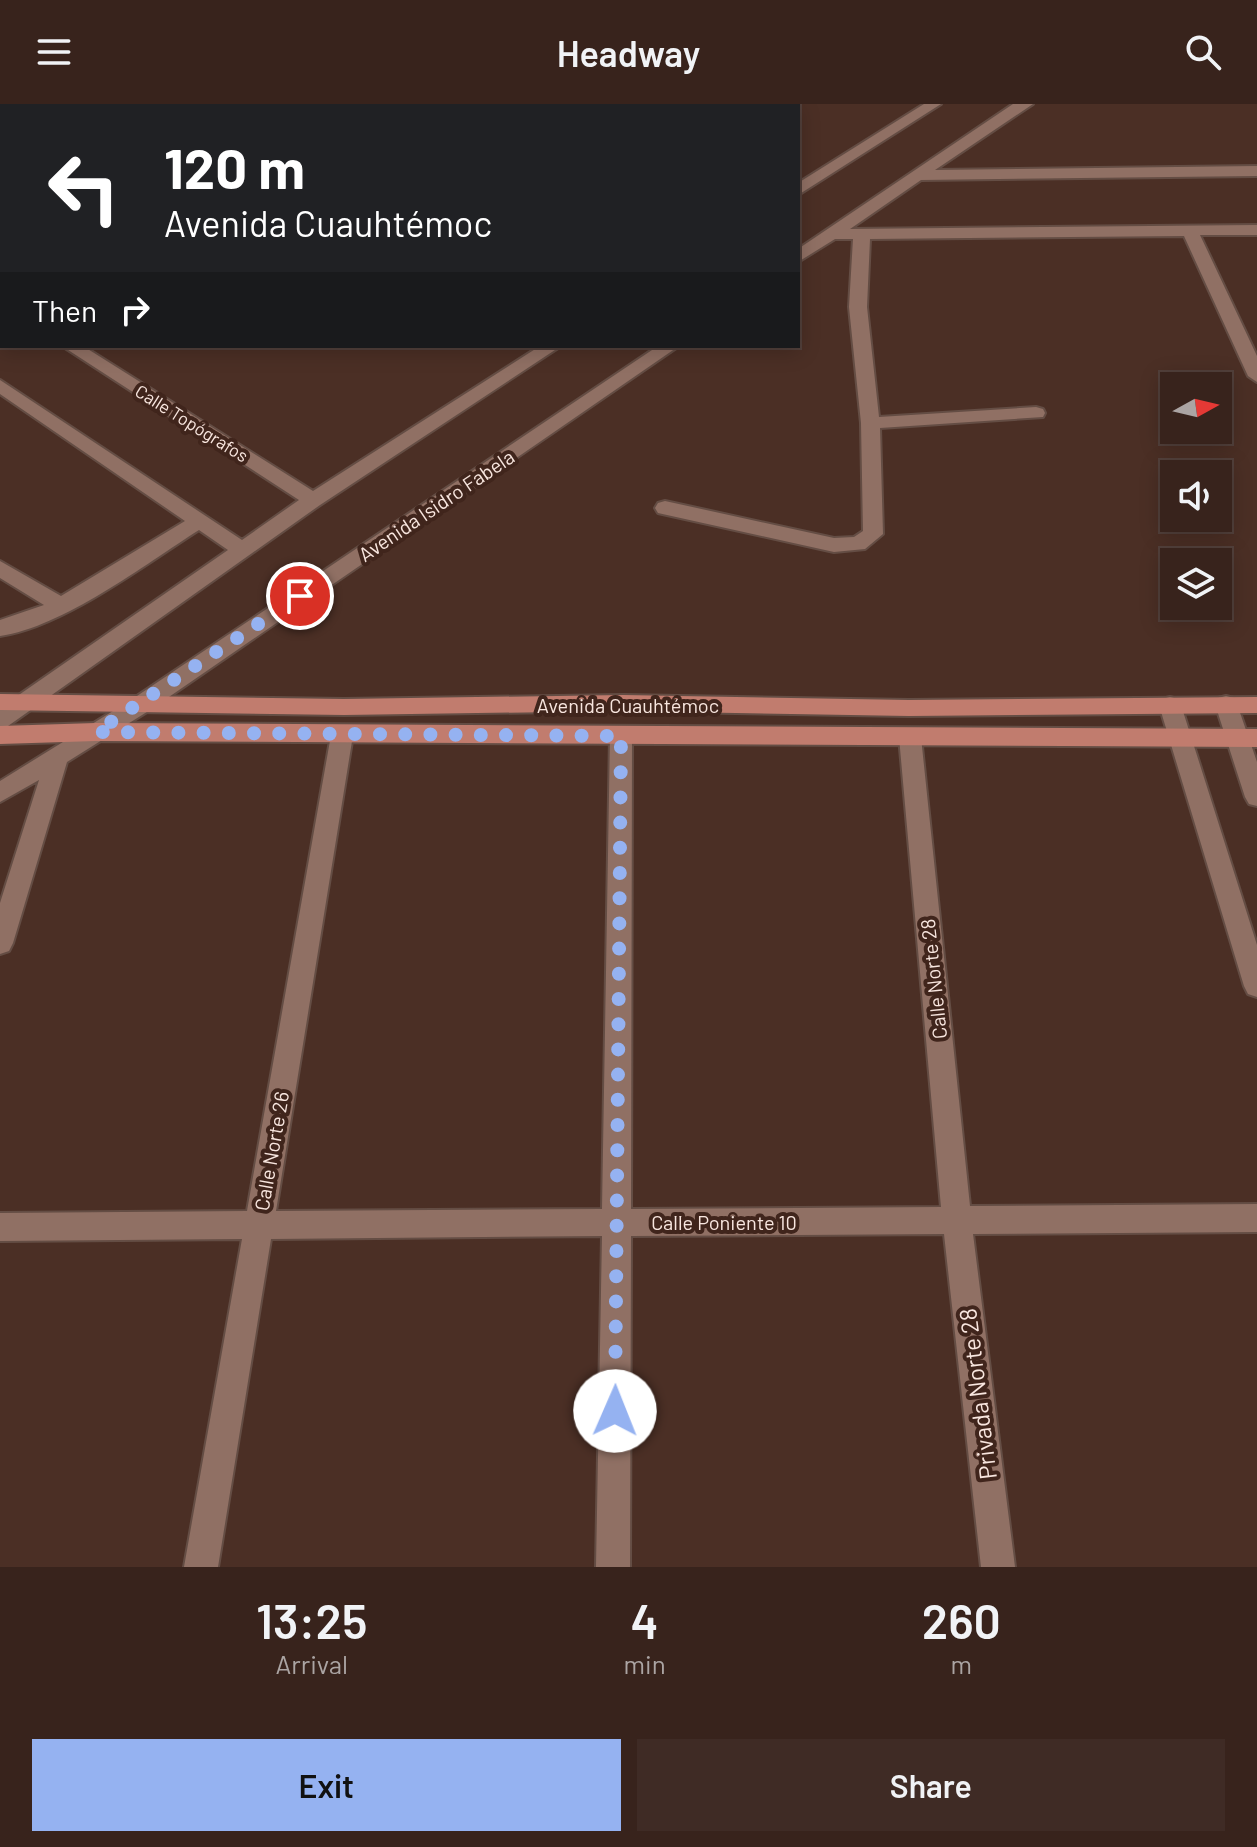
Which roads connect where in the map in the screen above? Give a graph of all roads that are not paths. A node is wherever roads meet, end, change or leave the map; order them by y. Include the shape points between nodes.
1 (934, 104) edge
2 (996, 104) edge
3 (1019, 107) edge
4 (1257, 171) edge
5 (917, 175) junction
6 (800, 189) edge
7 (1257, 230) edge
8 (1190, 231) junction
9 (831, 234) junction
10 (862, 234) junction
11 (800, 256) edge
12 (74, 348) edge
13 (549, 348) edge
14 (667, 348) edge
15 (1257, 376) edge
16 (0, 386) edge
17 (1036, 413) dead end
18 (870, 423) junction
19 (313, 500) junction
20 (665, 508) dead end
21 (199, 521) junction
22 (242, 550) junction
23 (0, 568) edge
24 (61, 606) junction
25 (0, 628) edge
26 (11, 702) edge
27 (142, 704) junction
28 (1226, 704) junction
29 (1170, 705) junction
30 (1257, 705) edge
31 (0, 720) edge
32 (96, 732) junction
33 (0, 735) edge
34 (342, 735) junction
35 (621, 736) junction
36 (910, 737) junction
37 (1181, 737) junction
38 (1248, 738) edge
39 (58, 755) junction
40 (0, 793) edge
41 (1257, 797) edge
42 (0, 943) edge
43 (1257, 986) edge
44 (1257, 1218) edge
45 (957, 1220) junction
46 (618, 1223) junction
47 (258, 1225) junction
48 (0, 1227) edge
49 (201, 1567) edge
50 (613, 1567) edge
51 (998, 1567) edge

1 - 6 street
2 - 3 street
3 - 5 street
4 - 5 street
5 - 9 street
7 - 8 street
8 - 10 street
8 - 15 street
9 - 10 street
9 - 11 street
10 - 18 street via 858,307
12 - 19 street, Calle Topógrafos
13 - 19 street
14 - 27 street, Avenida Isidro Fabela
16 - 21 street
17 - 18 street
18 - 20 street via 873,534 858,544 834,545
19 - 22 street
21 - 22 street
21 - 24 street
22 - 26 street
23 - 24 street
24 - 25 street
26 - 27 main road, Avenida Cuauhtémoc
26 - 31 street
27 - 29 main road, Avenida Cuauhtémoc
27 - 32 street, Avenida Isidro Fabela
28 - 29 main road, Avenida Cuauhtémoc
28 - 30 main road, Avenida Cuauhtémoc
28 - 38 street
29 - 37 street
32 - 33 main road, Avenida Cuauhtémoc
32 - 34 main road, Avenida Cuauhtémoc
32 - 39 street, Avenida Isidro Fabela
34 - 35 main road, Avenida Cuauhtémoc
34 - 47 street, Calle Norte 26
35 - 36 main road, Avenida Cuauhtémoc
35 - 46 street
36 - 37 main road, Avenida Cuauhtémoc
36 - 45 street, Calle Norte 28
37 - 38 main road, Avenida Cuauhtémoc
37 - 43 street
38 - 41 street
39 - 40 street, Avenida Isidro Fabela
39 - 42 street
44 - 45 street, Calle Poniente 10
45 - 46 street, Calle Poniente 10
45 - 51 street, Privada Norte 28
46 - 47 street, Calle Poniente 10
46 - 50 street
47 - 48 street, Calle Poniente 10
47 - 49 street, Calle Norte 26

